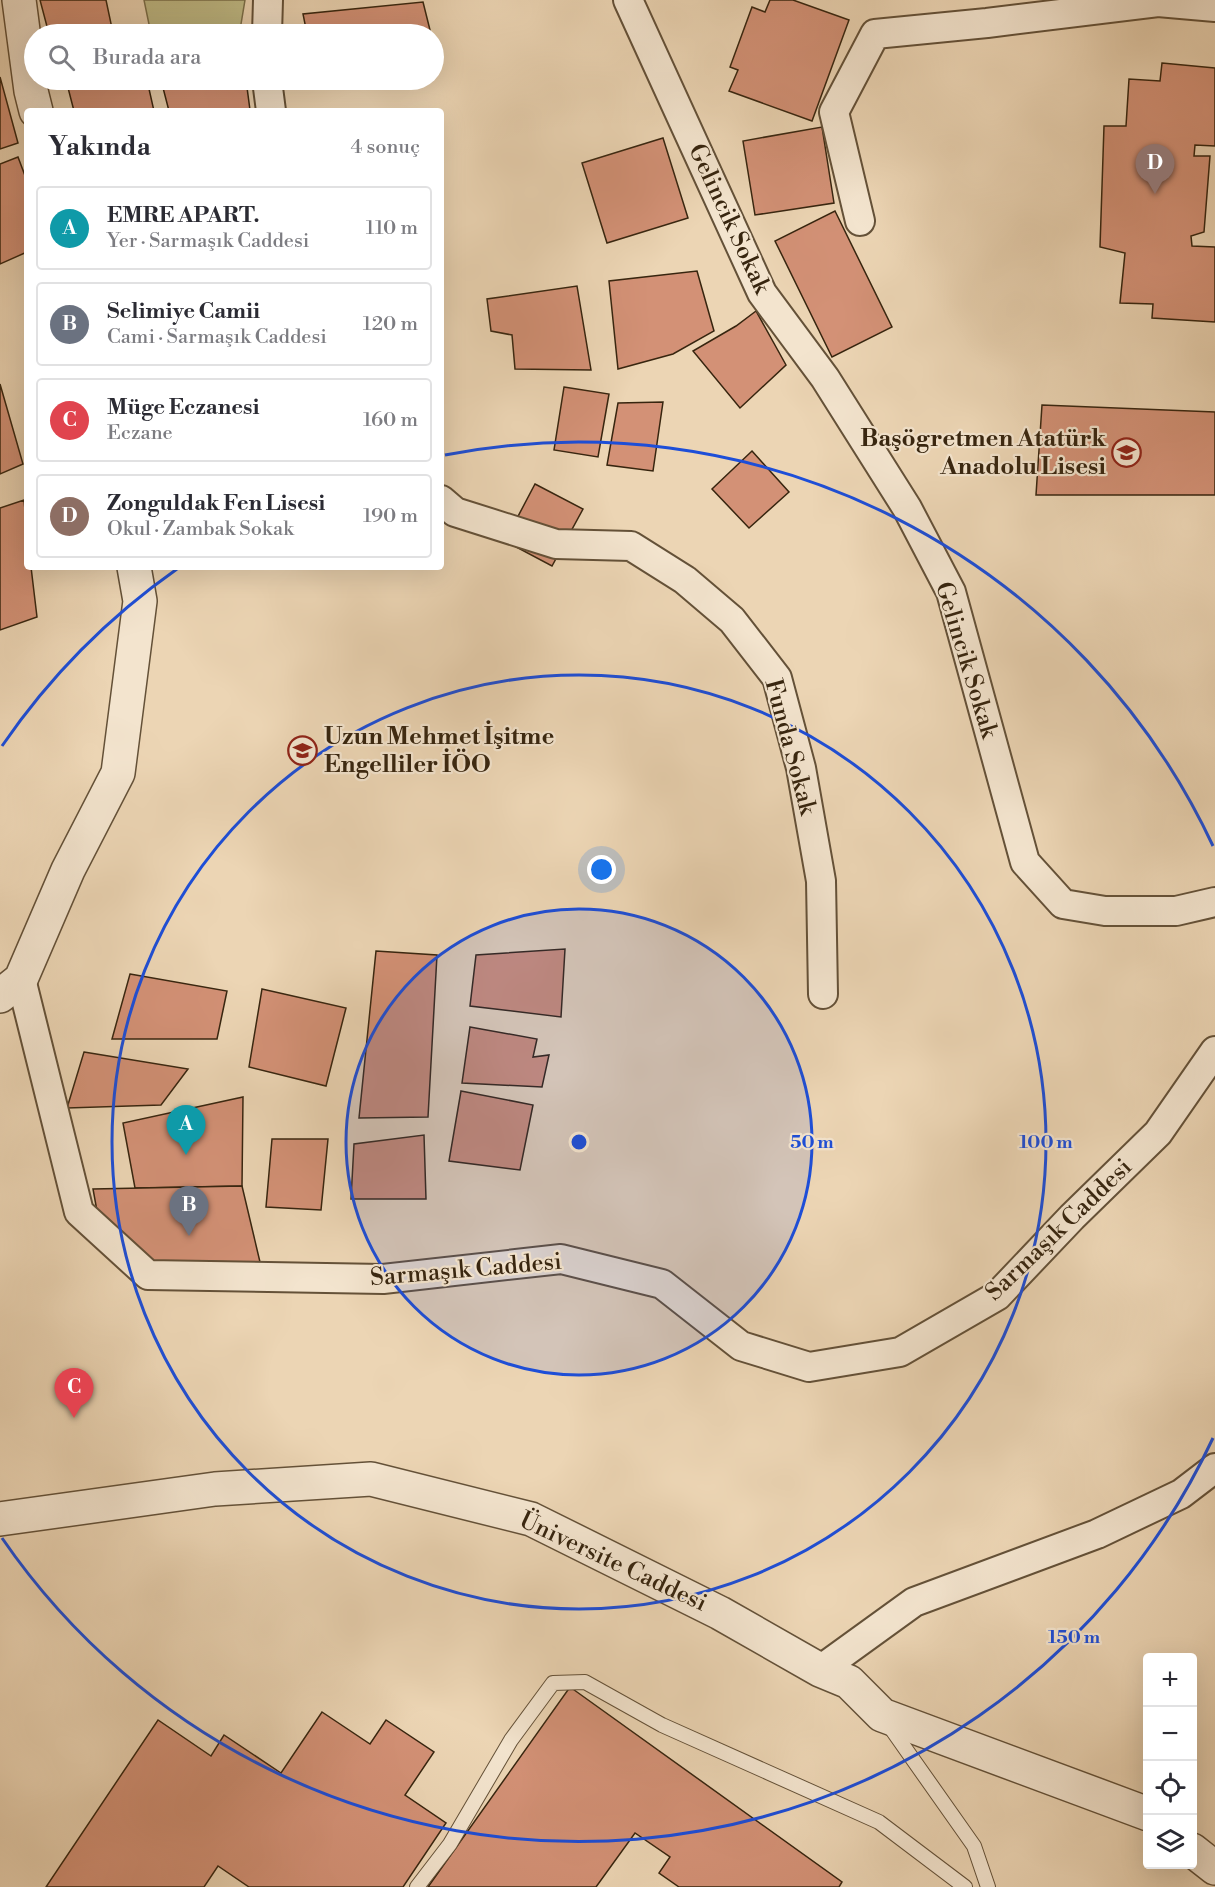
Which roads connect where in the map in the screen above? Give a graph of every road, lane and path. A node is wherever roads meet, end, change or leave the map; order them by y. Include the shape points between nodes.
1 (19, 0) edge
2 (268, 0) edge
3 (628, 0) edge
4 (1215, 7) edge
5 (267, 24) edge
6 (24, 38) edge
7 (31, 90) edge
8 (268, 90) edge
9 (35, 108) edge
10 (271, 108) edge
11 (861, 221) dead end
12 (444, 503) edge
13 (135, 570) edge
14 (1215, 902) edge
15 (10, 987) edge
16 (823, 994) dead end
17 (1215, 1051) edge
18 (1215, 1468) edge
19 (0, 1519) edge
20 (820, 1670) junction
21 (882, 1715) junction
22 (1143, 1812) edge
23 (1197, 1854) edge
24 (1215, 1868) edge
25 (417, 1887) edge
26 (965, 1887) edge
27 (988, 1887) edge

1 - 6 street
2 - 5 street
3 - 14 street, Gelincik Sokak via 762,293 825,378 907,508 951,592 1025,862 1063,904 1105,911 1176,911
4 - 11 street via 1158,3 875,34 834,112
7 - 9 street
8 - 10 street
12 - 16 street, Funda Sokak via 455,512 556,544 631,546 685,580 732,620 777,678 801,768 821,881
13 - 15 street via 140,602 118,773
15 - 17 street, Sarmaşık Caddesi via 78,1212 148,1275 383,1279 561,1259 662,1284 741,1346 809,1367 900,1352 997,1296 1158,1133
18 - 20 street via 1181,1494 1097,1534 914,1602
19 - 20 street, Üniversite Caddesi via 215,1489 371,1479 531,1519 720,1613
20 - 21 street, Üniversite Caddesi via 849,1682
21 - 22 street, Üniversite Caddesi
21 - 27 lane via 974,1846
23 - 24 street
25 - 26 lane via 450,1844 511,1740 553,1683 585,1682 662,1725 879,1822

